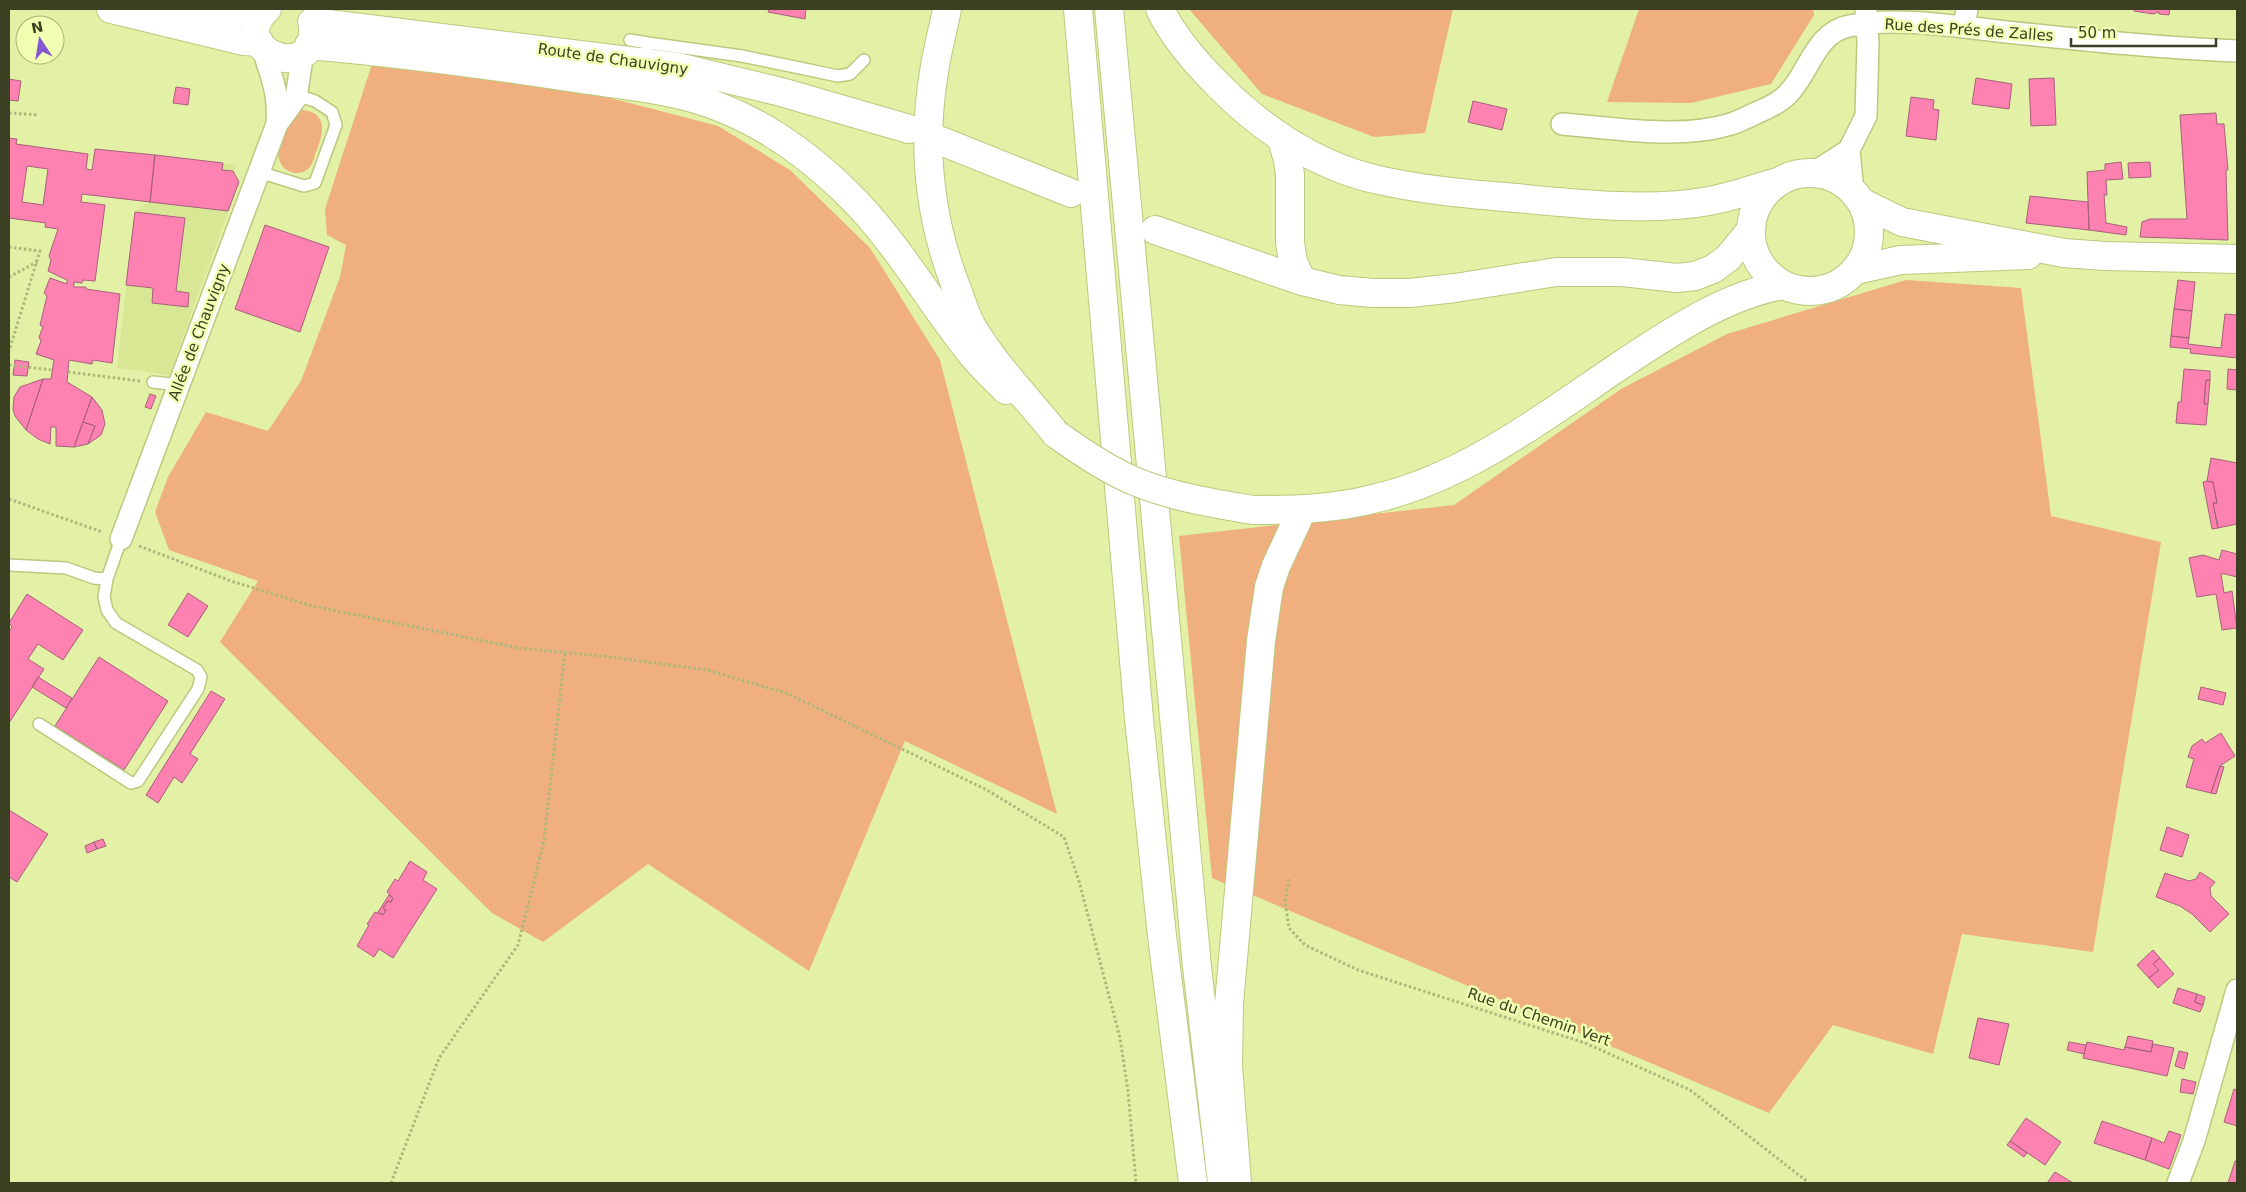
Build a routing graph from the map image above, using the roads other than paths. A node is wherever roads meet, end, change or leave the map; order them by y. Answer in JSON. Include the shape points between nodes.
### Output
{"nodes":[{"id":1,"x":111,"y":9,"type":"edge"},
{"id":2,"x":168,"y":9,"type":"edge"},
{"id":3,"x":947,"y":9,"type":"edge"},
{"id":4,"x":1078,"y":9,"type":"edge"},
{"id":5,"x":1109,"y":9,"type":"edge"},
{"id":6,"x":1160,"y":9,"type":"edge"},
{"id":7,"x":266,"y":10,"type":"edge"},
{"id":8,"x":1866,"y":16,"type":"edge"},
{"id":9,"x":1966,"y":18,"type":"edge"},
{"id":10,"x":307,"y":32,"type":"edge"},
{"id":11,"x":261,"y":46,"type":"junction"},
{"id":12,"x":2237,"y":51,"type":"edge"},
{"id":13,"x":864,"y":60,"type":"dead end"},
{"id":14,"x":641,"y":64,"type":"junction"},
{"id":15,"x":297,"y":95,"type":"junction"},
{"id":16,"x":276,"y":124,"type":"junction"},
{"id":17,"x":1562,"y":124,"type":"dead end"},
{"id":18,"x":909,"y":129,"type":"dead end"},
{"id":19,"x":941,"y":140,"type":"dead end"},
{"id":20,"x":1282,"y":140,"type":"junction"},
{"id":21,"x":1849,"y":150,"type":"junction"},
{"id":22,"x":259,"y":172,"type":"junction"},
{"id":23,"x":1813,"y":173,"type":"junction"},
{"id":24,"x":1778,"y":182,"type":"junction"},
{"id":25,"x":1071,"y":193,"type":"dead end"},
{"id":26,"x":1857,"y":197,"type":"junction"},
{"id":27,"x":1155,"y":230,"type":"dead end"},
{"id":28,"x":1750,"y":231,"type":"junction"},
{"id":29,"x":2064,"y":253,"type":"junction"},
{"id":30,"x":2237,"y":259,"type":"edge"},
{"id":31,"x":1856,"y":270,"type":"junction"},
{"id":32,"x":1302,"y":281,"type":"junction"},
{"id":33,"x":1783,"y":285,"type":"junction"},
{"id":34,"x":154,"y":382,"type":"road end"},
{"id":35,"x":179,"y":385,"type":"junction"},
{"id":36,"x":1056,"y":434,"type":"junction"},
{"id":37,"x":1302,"y":510,"type":"junction"},
{"id":38,"x":121,"y":539,"type":"joint"},
{"id":39,"x":9,"y":565,"type":"edge"},
{"id":40,"x":107,"y":580,"type":"junction"},
{"id":41,"x":39,"y":724,"type":"dead end"},
{"id":42,"x":2237,"y":990,"type":"edge"},
{"id":43,"x":1193,"y":1183,"type":"edge"},
{"id":44,"x":1222,"y":1183,"type":"edge"},
{"id":45,"x":1237,"y":1183,"type":"edge"},
{"id":46,"x":2178,"y":1183,"type":"edge"}],
"edges":[{"from":1,"to":11,"type":"main road"},
{"from":2,"to":7,"type":"main road"},
{"from":3,"to":36,"type":"main road","via":[[934,72],[929,122],[930,185],[937,229],[972,328],[996,364]]},
{"from":4,"to":43,"type":"main road","via":[[1139,719]]},
{"from":5,"to":44,"type":"main road","via":[[1196,967]]},
{"from":6,"to":20,"type":"main road","via":[[1199,67],[1242,109]]},
{"from":7,"to":11,"type":"main road","via":[[257,26]]},
{"from":8,"to":9,"type":"street","name":"Rue des Prés de Zalles","via":[[1894,22]]},
{"from":8,"to":17,"type":"street","name":"Rue des Prés de Zalles","via":[[1828,34],[1800,80],[1786,96],[1731,124],[1693,131],[1653,131]]},
{"from":8,"to":21,"type":"street","via":[[1866,116]]},
{"from":9,"to":12,"type":"street","name":"Rue des Prés de Zalles","via":[[2191,50]]},
{"from":10,"to":11,"type":"main road","via":[[294,58],[272,56]]},
{"from":10,"to":14,"type":"main road","name":"Route de Chauvigny"},
{"from":10,"to":15,"type":"street","name":"Allée de Chauvigny"},
{"from":11,"to":16,"type":"street","name":"Allée de Chauvigny","via":[[276,88]]},
{"from":13,"to":14,"type":"lane","via":[[850,74],[838,76],[742,56]]},
{"from":14,"to":18,"type":"main road","name":"Route de Chauvigny","via":[[725,78]]},
{"from":14,"to":36,"type":"main road","name":"Route de Chauvigny","via":[[684,96],[753,122],[790,146],[844,190],[871,218],[975,358],[1034,419]]},
{"from":15,"to":16,"type":"street","name":"Allée de Chauvigny"},
{"from":15,"to":22,"type":"lane","via":[[332,112],[336,125],[315,183],[304,186]]},
{"from":16,"to":22,"type":"street","name":"Allée de Chauvigny"},
{"from":19,"to":25,"type":"main road"},
{"from":20,"to":24,"type":"main road","via":[[1338,167],[1372,179],[1418,188],[1562,203],[1679,205],[1710,201]]},
{"from":20,"to":32,"type":"main road","via":[[1290,175],[1290,242],[1293,262]]},
{"from":21,"to":23,"type":"street"},
{"from":21,"to":26,"type":"street"},
{"from":22,"to":35,"type":"street","name":"Allée de Chauvigny"},
{"from":23,"to":24,"type":"main road","via":[[1795,174]]},
{"from":23,"to":26,"type":"main road","via":[[1842,182]]},
{"from":24,"to":28,"type":"main road","via":[[1758,203]]},
{"from":26,"to":29,"type":"main road","via":[[1902,222]]},
{"from":26,"to":31,"type":"main road","via":[[1868,219],[1869,237],[1865,254]]},
{"from":27,"to":32,"type":"main road"},
{"from":28,"to":32,"type":"main road","via":[[1728,258],[1695,276],[1677,278],[1622,272],[1556,272],[1455,288],[1373,293],[1339,290]]},
{"from":28,"to":33,"type":"main road","via":[[1758,262]]},
{"from":29,"to":30,"type":"main road"},
{"from":29,"to":31,"type":"main road","via":[[1901,260]]},
{"from":31,"to":33,"type":"main road","via":[[1840,283],[1822,290],[1802,291]]},
{"from":33,"to":37,"type":"main road","via":[[1742,298],[1677,330],[1520,432],[1449,472],[1378,498]]},
{"from":34,"to":35,"type":"lane"},
{"from":35,"to":38,"type":"street","name":"Allée de Chauvigny"},
{"from":36,"to":37,"type":"main road","bridge":true,"via":[[1091,459],[1135,481],[1194,500],[1254,510]]},
{"from":37,"to":45,"type":"main road","via":[[1269,587],[1260,641],[1229,1004],[1228,1066]]},
{"from":38,"to":40,"type":"lane"},
{"from":39,"to":40,"type":"lane","via":[[66,568]]},
{"from":40,"to":41,"type":"lane","via":[[105,603],[116,623],[197,670],[201,677],[198,689],[138,782],[131,783]]},
{"from":42,"to":46,"type":"street","via":[[2194,1141]]}]}
